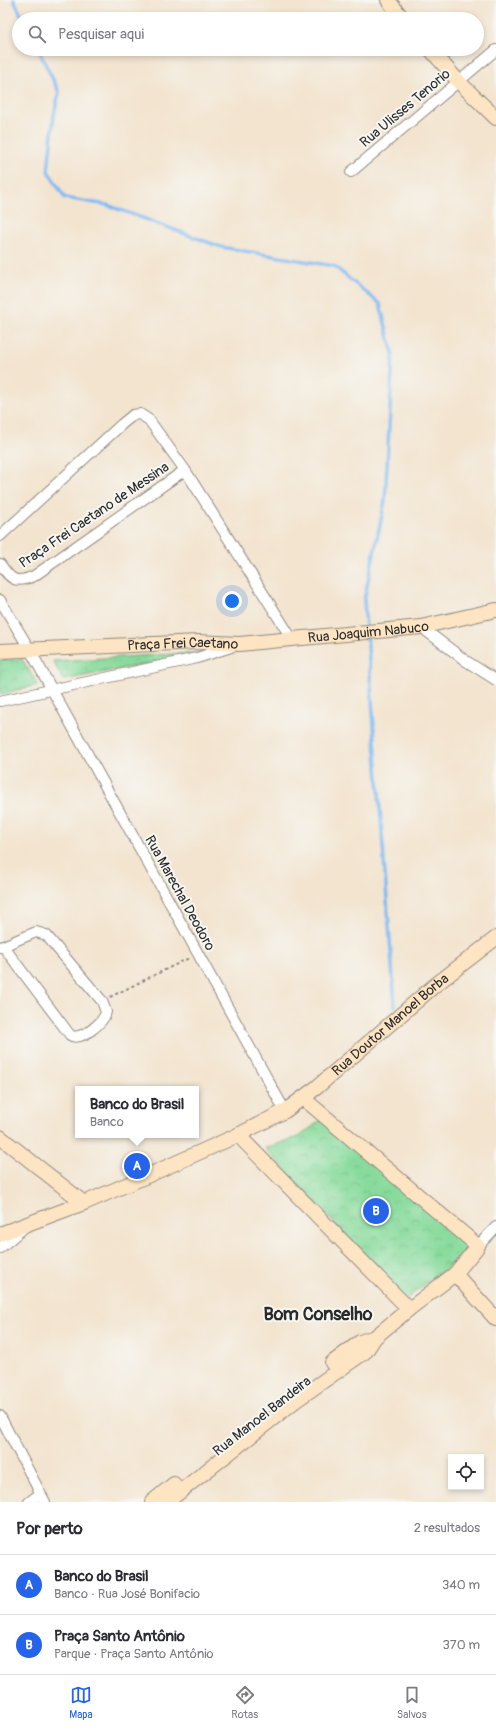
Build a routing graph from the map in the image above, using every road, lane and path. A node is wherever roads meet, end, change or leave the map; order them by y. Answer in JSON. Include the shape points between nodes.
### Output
{"nodes":[{"id":1,"x":388,"y":0,"type":"edge"},
{"id":2,"x":397,"y":12,"type":"edge"},
{"id":3,"x":496,"y":50,"type":"edge"},
{"id":4,"x":436,"y":56,"type":"edge"},
{"id":5,"x":458,"y":81,"type":"junction"},
{"id":6,"x":496,"y":118,"type":"edge"},
{"id":7,"x":351,"y":172,"type":"dead end"},
{"id":8,"x":185,"y":470,"type":"junction"},
{"id":9,"x":0,"y":536,"type":"edge"},
{"id":10,"x":0,"y":564,"type":"edge"},
{"id":11,"x":0,"y":600,"type":"edge"},
{"id":12,"x":496,"y":610,"type":"edge"},
{"id":13,"x":414,"y":627,"type":"junction"},
{"id":14,"x":292,"y":639,"type":"junction"},
{"id":15,"x":240,"y":644,"type":"junction"},
{"id":16,"x":30,"y":650,"type":"junction"},
{"id":17,"x":0,"y":651,"type":"edge"},
{"id":18,"x":496,"y":680,"type":"edge"},
{"id":19,"x":51,"y":689,"type":"junction"},
{"id":20,"x":0,"y":701,"type":"edge"},
{"id":21,"x":496,"y":938,"type":"edge"},
{"id":22,"x":1,"y":946,"type":"edge"},
{"id":23,"x":198,"y":954,"type":"junction"},
{"id":24,"x":102,"y":1000,"type":"junction"},
{"id":25,"x":303,"y":1098,"type":"junction"},
{"id":26,"x":285,"y":1111,"type":"junction"},
{"id":27,"x":238,"y":1135,"type":"junction"},
{"id":28,"x":0,"y":1137,"type":"edge"},
{"id":29,"x":84,"y":1202,"type":"junction"},
{"id":30,"x":28,"y":1224,"type":"junction"},
{"id":31,"x":496,"y":1227,"type":"edge"},
{"id":32,"x":0,"y":1234,"type":"edge"},
{"id":33,"x":478,"y":1246,"type":"junction"},
{"id":34,"x":0,"y":1248,"type":"edge"},
{"id":35,"x":455,"y":1274,"type":"junction"},
{"id":36,"x":409,"y":1309,"type":"junction"},
{"id":37,"x":496,"y":1319,"type":"edge"},
{"id":38,"x":375,"y":1337,"type":"junction"},
{"id":39,"x":0,"y":1416,"type":"edge"},
{"id":40,"x":42,"y":1498,"type":"edge"},
{"id":41,"x":29,"y":1502,"type":"edge"},
{"id":42,"x":152,"y":1502,"type":"edge"},
{"id":43,"x":168,"y":1502,"type":"edge"}],
"edges":[{"from":1,"to":2,"type":"street"},
{"from":3,"to":5,"type":"street","name":"Rua Ulisses Tenorio"},
{"from":4,"to":5,"type":"street"},
{"from":5,"to":6,"type":"street"},
{"from":5,"to":7,"type":"street","name":"Rua Ulisses Tenorio"},
{"from":8,"to":9,"type":"street","name":"Praça Frei Caetano de Messina","via":[[149,420],[136,414]]},
{"from":8,"to":10,"type":"street","name":"Praça Frei Caetano de Messina","via":[[34,576],[14,580]]},
{"from":8,"to":14,"type":"street","name":"Praça Frei Caetano de Messina"},
{"from":11,"to":16,"type":"street"},
{"from":12,"to":13,"type":"street","name":"Rua Joaquim Nabuco"},
{"from":13,"to":14,"type":"street","name":"Rua Joaquim Nabuco"},
{"from":13,"to":18,"type":"street"},
{"from":14,"to":15,"type":"street","name":"Rua Joaquim Nabuco"},
{"from":15,"to":16,"type":"street","name":"Praça Frei Caetano","via":[[198,642]]},
{"from":15,"to":19,"type":"street","name":"Praça Frei Caetano","via":[[197,658]]},
{"from":16,"to":17,"type":"street","name":"Praça Frei Caetano"},
{"from":16,"to":19,"type":"street"},
{"from":19,"to":20,"type":"street","name":"Praça Frei Caetano"},
{"from":19,"to":23,"type":"street","name":"Rua Marechal Deodoro"},
{"from":21,"to":25,"type":"street","name":"Rua Doutor Manoel Borba","via":[[434,986]]},
{"from":22,"to":24,"type":"street","via":[[36,932],[46,935]]},
{"from":22,"to":24,"type":"street","via":[[73,1037],[80,1036],[104,1019],[106,1012]]},
{"from":23,"to":24,"type":"path"},
{"from":23,"to":26,"type":"street","name":"Rua Marechal Deodoro"},
{"from":25,"to":26,"type":"street","name":"Rua Doutor Manoel Borba"},
{"from":25,"to":33,"type":"street"},
{"from":26,"to":27,"type":"street","name":"Rua Doutor Manoel Borba"},
{"from":27,"to":29,"type":"street","name":"Rua Doutor Manoel Borba"},
{"from":27,"to":36,"type":"street"},
{"from":28,"to":29,"type":"street"},
{"from":29,"to":30,"type":"street","name":"Rua Doutor Manoel Borba"},
{"from":30,"to":32,"type":"street","name":"Rua Doutor Manoel Borba"},
{"from":30,"to":34,"type":"street"},
{"from":31,"to":33,"type":"street"},
{"from":33,"to":35,"type":"street","name":"Rua Manoel Bandeira"},
{"from":35,"to":36,"type":"street","name":"Rua Manoel Bandeira"},
{"from":35,"to":37,"type":"street"},
{"from":36,"to":38,"type":"street","name":"Rua Manoel Bandeira"},
{"from":38,"to":42,"type":"street","name":"Rua Manoel Bandeira","via":[[360,1342]]},
{"from":38,"to":43,"type":"street","name":"Rua Manoel Bandeira","via":[[366,1350],[295,1401]]},
{"from":39,"to":40,"type":"street"},
{"from":40,"to":41,"type":"street"}]}
